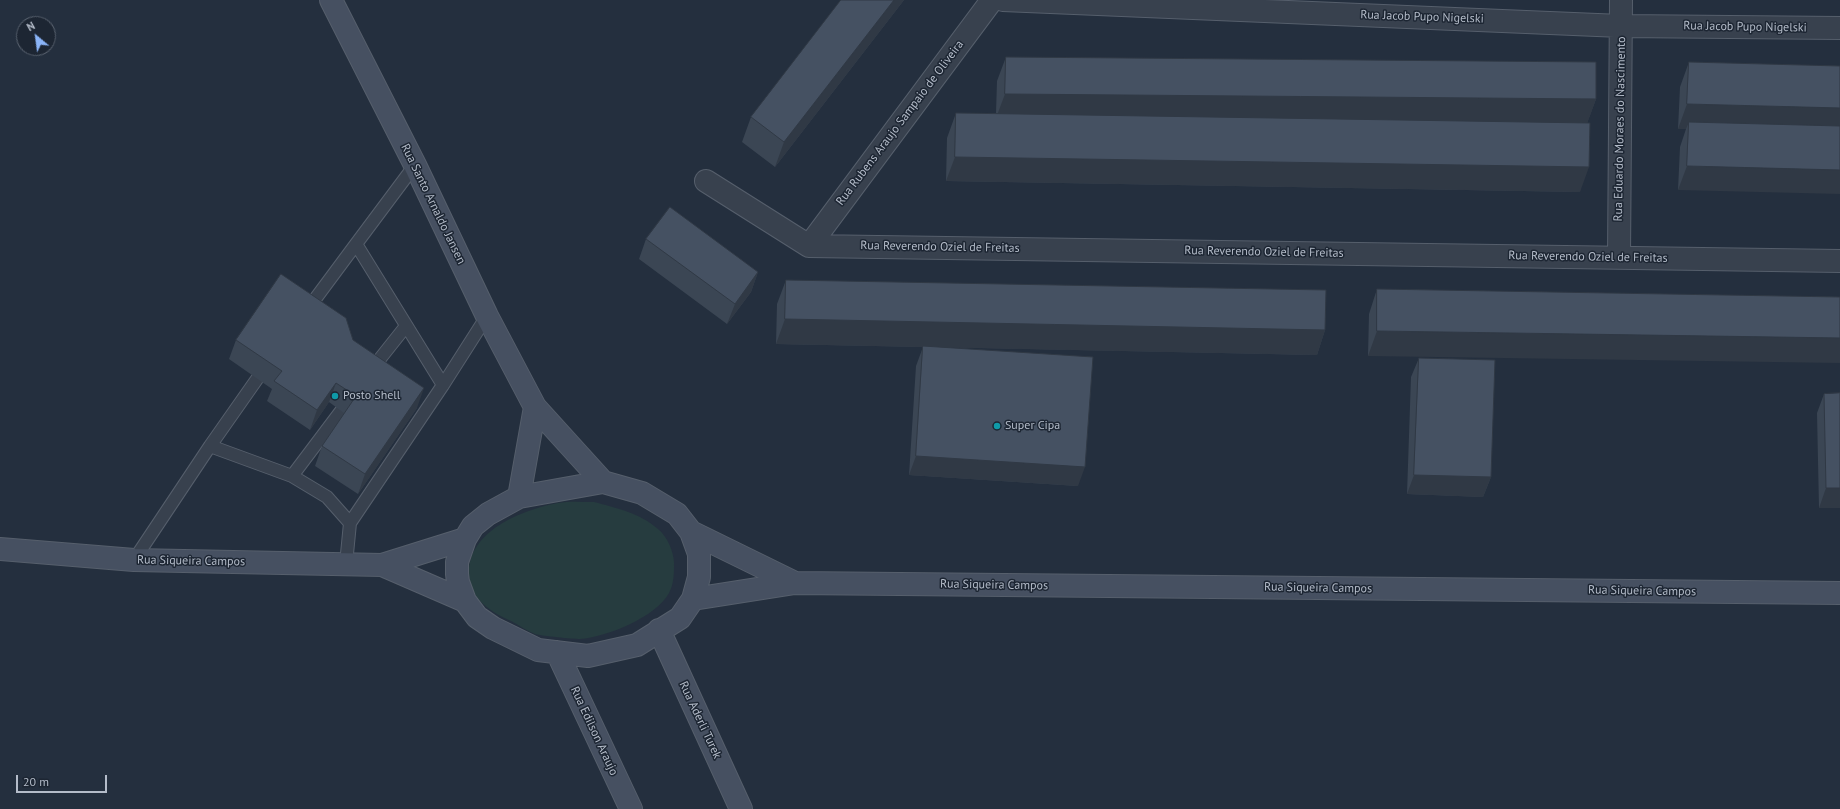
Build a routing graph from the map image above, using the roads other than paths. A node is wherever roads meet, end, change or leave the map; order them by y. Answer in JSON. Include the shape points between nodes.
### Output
{"nodes":[{"id":1,"x":331,"y":0,"type":"edge"},
{"id":2,"x":992,"y":0,"type":"edge"},
{"id":3,"x":1003,"y":0,"type":"edge"},
{"id":4,"x":1621,"y":0,"type":"edge"},
{"id":5,"x":1621,"y":26,"type":"junction"},
{"id":6,"x":1840,"y":28,"type":"edge"},
{"id":7,"x":415,"y":165,"type":"junction"},
{"id":8,"x":706,"y":181,"type":"dead end"},
{"id":9,"x":356,"y":244,"type":"junction"},
{"id":10,"x":809,"y":246,"type":"junction"},
{"id":11,"x":1618,"y":257,"type":"junction"},
{"id":12,"x":1840,"y":261,"type":"edge"},
{"id":13,"x":304,"y":315,"type":"edge"},
{"id":14,"x":487,"y":316,"type":"junction"},
{"id":15,"x":406,"y":326,"type":"junction"},
{"id":16,"x":367,"y":374,"type":"edge"},
{"id":17,"x":258,"y":379,"type":"dead end"},
{"id":18,"x":443,"y":385,"type":"junction"},
{"id":19,"x":535,"y":407,"type":"junction"},
{"id":20,"x":341,"y":411,"type":"dead end"},
{"id":21,"x":210,"y":446,"type":"junction"},
{"id":22,"x":292,"y":476,"type":"junction"},
{"id":23,"x":603,"y":482,"type":"junction"},
{"id":24,"x":519,"y":498,"type":"junction"},
{"id":25,"x":350,"y":523,"type":"junction"},
{"id":26,"x":691,"y":532,"type":"junction"},
{"id":27,"x":465,"y":539,"type":"junction"},
{"id":28,"x":0,"y":549,"type":"edge"},
{"id":29,"x":134,"y":560,"type":"junction"},
{"id":30,"x":346,"y":564,"type":"junction"},
{"id":31,"x":382,"y":565,"type":"junction"},
{"id":32,"x":795,"y":583,"type":"junction"},
{"id":33,"x":1840,"y":593,"type":"edge"},
{"id":34,"x":693,"y":598,"type":"junction"},
{"id":35,"x":465,"y":601,"type":"junction"},
{"id":36,"x":659,"y":630,"type":"junction"},
{"id":37,"x":557,"y":652,"type":"junction"},
{"id":38,"x":631,"y":809,"type":"edge"},
{"id":39,"x":741,"y":809,"type":"edge"}],
"edges":[{"from":1,"to":7,"type":"main road","name":"Rua Santo Arnaldo Jansen"},
{"from":2,"to":10,"type":"street","name":"Rua Rubens Araujo Sampaio de Oliveira"},
{"from":3,"to":5,"type":"street","name":"Rua Jacob Pupo Nigelski"},
{"from":4,"to":5,"type":"street","name":"Rua Eduardo Moraes do Nascimento"},
{"from":5,"to":6,"type":"street","name":"Rua Jacob Pupo Nigelski"},
{"from":5,"to":11,"type":"street","name":"Rua Eduardo Moraes do Nascimento"},
{"from":7,"to":9,"type":"lane"},
{"from":7,"to":14,"type":"main road","name":"Rua Santo Arnaldo Jansen"},
{"from":8,"to":10,"type":"street"},
{"from":9,"to":13,"type":"lane"},
{"from":9,"to":15,"type":"lane"},
{"from":10,"to":11,"type":"street","name":"Rua Reverendo Oziel de Freitas"},
{"from":11,"to":12,"type":"street","name":"Rua Reverendo Oziel de Freitas"},
{"from":14,"to":18,"type":"lane"},
{"from":14,"to":19,"type":"main road","name":"Rua Santo Arnaldo Jansen"},
{"from":15,"to":16,"type":"lane"},
{"from":15,"to":18,"type":"lane"},
{"from":17,"to":21,"type":"lane"},
{"from":18,"to":25,"type":"lane"},
{"from":19,"to":23,"type":"main road","name":"Rua Santo Arnaldo Jansen"},
{"from":19,"to":24,"type":"main road"},
{"from":20,"to":22,"type":"lane"},
{"from":21,"to":22,"type":"lane"},
{"from":21,"to":29,"type":"lane"},
{"from":22,"to":25,"type":"lane","via":[[327,497]]},
{"from":23,"to":24,"type":"main road"},
{"from":23,"to":26,"type":"main road","via":[[642,493],[677,514]]},
{"from":24,"to":27,"type":"main road","via":[[488,514],[473,526]]},
{"from":25,"to":30,"type":"lane"},
{"from":26,"to":32,"type":"main road","name":"Rua Siqueira Campos"},
{"from":26,"to":34,"type":"main road","via":[[699,554],[699,576]]},
{"from":27,"to":31,"type":"main road","name":"Rua Siqueira Campos"},
{"from":27,"to":35,"type":"main road","via":[[457,562],[457,574]]},
{"from":28,"to":29,"type":"main road","name":"Rua Siqueira Campos"},
{"from":29,"to":30,"type":"main road","name":"Rua Siqueira Campos"},
{"from":30,"to":31,"type":"main road","name":"Rua Siqueira Campos"},
{"from":31,"to":35,"type":"main road","name":"Rua Siqueira Campos"},
{"from":32,"to":33,"type":"main road","name":"Rua Siqueira Campos"},
{"from":32,"to":34,"type":"main road","name":"Rua Siqueira Campos"},
{"from":34,"to":36,"type":"main road","via":[[680,618]]},
{"from":35,"to":37,"type":"main road","via":[[477,617],[493,628],[538,650]]},
{"from":36,"to":37,"type":"main road","via":[[637,645],[588,656]]},
{"from":36,"to":39,"type":"main road","name":"Rua Aderli Turek"},
{"from":37,"to":38,"type":"main road","name":"Rua Edilson Araujo"}]}
